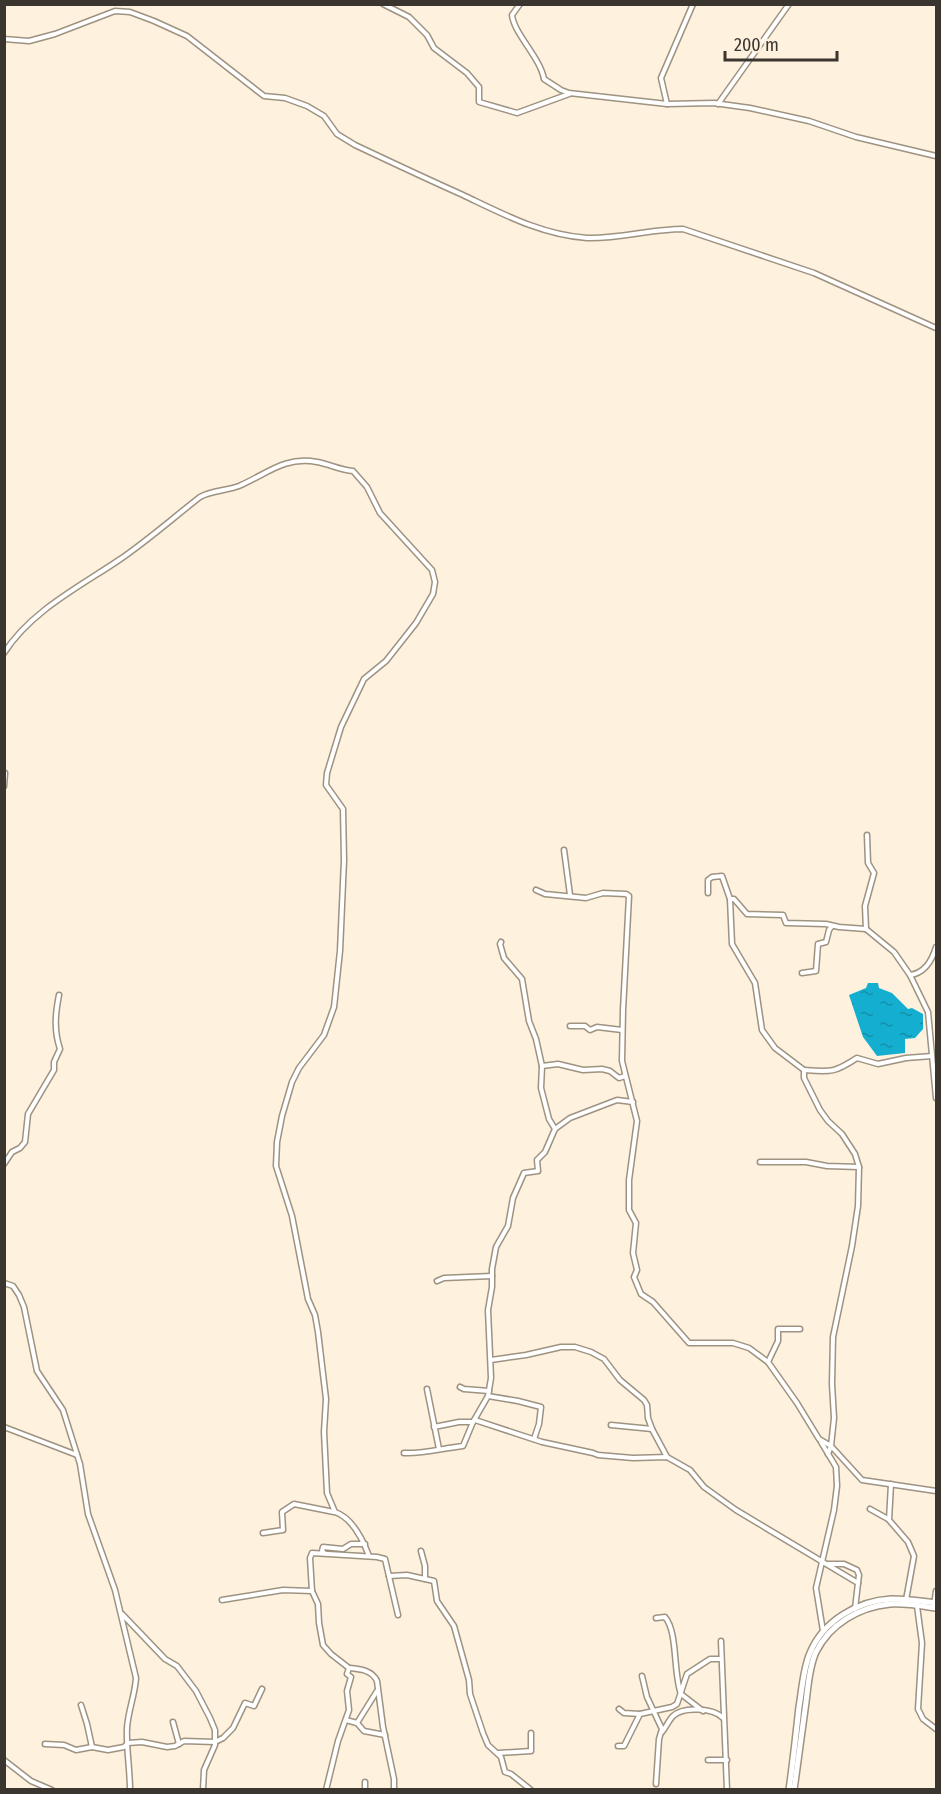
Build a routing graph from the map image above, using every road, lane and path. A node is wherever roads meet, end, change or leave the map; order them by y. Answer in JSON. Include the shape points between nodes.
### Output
{"nodes":[{"id":1,"x":383,"y":4,"type":"edge"},
{"id":2,"x":519,"y":4,"type":"edge"},
{"id":3,"x":693,"y":4,"type":"edge"},
{"id":4,"x":789,"y":4,"type":"edge"},
{"id":5,"x":4,"y":39,"type":"edge"},
{"id":6,"x":569,"y":93,"type":"junction"},
{"id":7,"x":667,"y":104,"type":"junction"},
{"id":8,"x":718,"y":104,"type":"junction"},
{"id":9,"x":936,"y":156,"type":"edge"},
{"id":10,"x":936,"y":328,"type":"edge"},
{"id":11,"x":4,"y":653,"type":"edge"},
{"id":12,"x":5,"y":773,"type":"edge"},
{"id":13,"x":4,"y":786,"type":"edge"},
{"id":14,"x":867,"y":835,"type":"dead end"},
{"id":15,"x":564,"y":850,"type":"dead end"},
{"id":16,"x":536,"y":890,"type":"dead end"},
{"id":17,"x":708,"y":893,"type":"dead end"},
{"id":18,"x":570,"y":895,"type":"junction"},
{"id":19,"x":730,"y":899,"type":"junction"},
{"id":20,"x":832,"y":926,"type":"junction"},
{"id":21,"x":866,"y":929,"type":"junction"},
{"id":22,"x":501,"y":942,"type":"dead end"},
{"id":23,"x":936,"y":947,"type":"edge"},
{"id":24,"x":802,"y":974,"type":"dead end"},
{"id":25,"x":910,"y":975,"type":"junction"},
{"id":26,"x":59,"y":995,"type":"dead end"},
{"id":27,"x":570,"y":1026,"type":"dead end"},
{"id":28,"x":622,"y":1030,"type":"junction"},
{"id":29,"x":932,"y":1056,"type":"junction"},
{"id":30,"x":542,"y":1066,"type":"junction"},
{"id":31,"x":804,"y":1070,"type":"junction"},
{"id":32,"x":625,"y":1076,"type":"junction"},
{"id":33,"x":936,"y":1098,"type":"edge"},
{"id":34,"x":633,"y":1102,"type":"junction"},
{"id":35,"x":555,"y":1129,"type":"junction"},
{"id":36,"x":760,"y":1162,"type":"dead end"},
{"id":37,"x":4,"y":1164,"type":"edge"},
{"id":38,"x":859,"y":1167,"type":"junction"},
{"id":39,"x":492,"y":1276,"type":"junction"},
{"id":40,"x":437,"y":1281,"type":"dead end"},
{"id":41,"x":4,"y":1283,"type":"edge"},
{"id":42,"x":800,"y":1329,"type":"dead end"},
{"id":43,"x":491,"y":1360,"type":"junction"},
{"id":44,"x":768,"y":1362,"type":"junction"},
{"id":45,"x":460,"y":1387,"type":"dead end"},
{"id":46,"x":428,"y":1389,"type":"dead end"},
{"id":47,"x":489,"y":1394,"type":"junction"},
{"id":48,"x":474,"y":1421,"type":"junction"},
{"id":49,"x":611,"y":1425,"type":"dead end"},
{"id":50,"x":434,"y":1427,"type":"junction"},
{"id":51,"x":4,"y":1428,"type":"edge"},
{"id":52,"x":652,"y":1429,"type":"junction"},
{"id":53,"x":534,"y":1439,"type":"junction"},
{"id":54,"x":820,"y":1441,"type":"junction"},
{"id":55,"x":829,"y":1445,"type":"junction"},
{"id":56,"x":439,"y":1449,"type":"junction"},
{"id":57,"x":824,"y":1449,"type":"junction"},
{"id":58,"x":404,"y":1453,"type":"dead end"},
{"id":59,"x":828,"y":1454,"type":"junction"},
{"id":60,"x":77,"y":1455,"type":"junction"},
{"id":61,"x":667,"y":1457,"type":"junction"},
{"id":62,"x":891,"y":1484,"type":"junction"},
{"id":63,"x":936,"y":1491,"type":"edge"},
{"id":64,"x":870,"y":1509,"type":"dead end"},
{"id":65,"x":335,"y":1512,"type":"junction"},
{"id":66,"x":889,"y":1520,"type":"junction"},
{"id":67,"x":262,"y":1533,"type":"dead end"},
{"id":68,"x":365,"y":1544,"type":"junction"},
{"id":69,"x":420,"y":1551,"type":"dead end"},
{"id":70,"x":325,"y":1554,"type":"junction"},
{"id":71,"x":369,"y":1556,"type":"junction"},
{"id":72,"x":825,"y":1563,"type":"junction"},
{"id":73,"x":389,"y":1576,"type":"junction"},
{"id":74,"x":425,"y":1579,"type":"junction"},
{"id":75,"x":858,"y":1583,"type":"junction"},
{"id":76,"x":312,"y":1591,"type":"junction"},
{"id":77,"x":936,"y":1591,"type":"edge"},
{"id":78,"x":222,"y":1600,"type":"dead end"},
{"id":79,"x":906,"y":1600,"type":"junction"},
{"id":80,"x":917,"y":1606,"type":"junction"},
{"id":81,"x":935,"y":1606,"type":"edge"},
{"id":82,"x":855,"y":1611,"type":"junction"},
{"id":83,"x":120,"y":1613,"type":"junction"},
{"id":84,"x":398,"y":1615,"type":"dead end"},
{"id":85,"x":656,"y":1618,"type":"dead end"},
{"id":86,"x":823,"y":1632,"type":"junction"},
{"id":87,"x":721,"y":1641,"type":"dead end"},
{"id":88,"x":721,"y":1659,"type":"junction"},
{"id":89,"x":349,"y":1668,"type":"junction"},
{"id":90,"x":642,"y":1676,"type":"dead end"},
{"id":91,"x":262,"y":1689,"type":"dead end"},
{"id":92,"x":377,"y":1691,"type":"junction"},
{"id":93,"x":681,"y":1694,"type":"junction"},
{"id":94,"x":81,"y":1705,"type":"dead end"},
{"id":95,"x":620,"y":1709,"type":"dead end"},
{"id":96,"x":654,"y":1710,"type":"junction"},
{"id":97,"x":703,"y":1711,"type":"junction"},
{"id":98,"x":640,"y":1714,"type":"junction"},
{"id":99,"x":723,"y":1719,"type":"junction"},
{"id":100,"x":346,"y":1720,"type":"junction"},
{"id":101,"x":173,"y":1722,"type":"dead end"},
{"id":102,"x":357,"y":1723,"type":"junction"},
{"id":103,"x":936,"y":1729,"type":"edge"},
{"id":104,"x":662,"y":1732,"type":"junction"},
{"id":105,"x":531,"y":1733,"type":"dead end"},
{"id":106,"x":385,"y":1735,"type":"junction"},
{"id":107,"x":215,"y":1742,"type":"junction"},
{"id":108,"x":128,"y":1743,"type":"junction"},
{"id":109,"x":45,"y":1744,"type":"dead end"},
{"id":110,"x":179,"y":1744,"type":"junction"},
{"id":111,"x":618,"y":1746,"type":"dead end"},
{"id":112,"x":92,"y":1747,"type":"junction"},
{"id":113,"x":499,"y":1753,"type":"junction"},
{"id":114,"x":708,"y":1760,"type":"dead end"},
{"id":115,"x":727,"y":1760,"type":"junction"},
{"id":116,"x":5,"y":1762,"type":"edge"},
{"id":117,"x":365,"y":1782,"type":"dead end"},
{"id":118,"x":656,"y":1784,"type":"dead end"},
{"id":119,"x":52,"y":1790,"type":"edge"},
{"id":120,"x":130,"y":1790,"type":"edge"},
{"id":121,"x":203,"y":1790,"type":"edge"},
{"id":122,"x":326,"y":1790,"type":"edge"},
{"id":123,"x":365,"y":1790,"type":"edge"},
{"id":124,"x":394,"y":1790,"type":"edge"},
{"id":125,"x":531,"y":1790,"type":"edge"},
{"id":126,"x":727,"y":1790,"type":"edge"},
{"id":127,"x":789,"y":1790,"type":"edge"},
{"id":128,"x":794,"y":1790,"type":"edge"}],
"edges":[{"from":1,"to":6,"type":"street","via":[[409,17],[435,48],[467,73],[479,87],[479,102],[517,113]]},
{"from":2,"to":6,"type":"street","via":[[511,18],[544,79]]},
{"from":3,"to":7,"type":"street","via":[[661,78]]},
{"from":4,"to":8,"type":"street"},
{"from":5,"to":10,"type":"street","via":[[29,41],[115,11],[130,12],[187,36],[264,96],[307,106],[355,145],[514,219],[552,233],[587,238],[683,230],[814,273]]},
{"from":6,"to":7,"type":"street"},
{"from":7,"to":8,"type":"street"},
{"from":8,"to":9,"type":"street","via":[[809,121]]},
{"from":11,"to":65,"type":"street","via":[[26,626],[200,497],[238,486],[289,461],[317,462],[353,471],[367,487],[380,513],[432,570],[433,594],[386,661],[364,679],[341,727],[327,773],[326,785],[343,809],[340,951],[334,1007],[324,1035],[292,1082],[277,1142],[276,1166],[292,1216],[318,1332],[326,1399],[327,1493]]},
{"from":12,"to":13,"type":"street"},
{"from":14,"to":21,"type":"street","via":[[868,863],[874,873],[865,906]]},
{"from":15,"to":18,"type":"street"},
{"from":16,"to":18,"type":"street"},
{"from":17,"to":19,"type":"street","via":[[708,880],[718,875]]},
{"from":18,"to":28,"type":"street","via":[[630,896]]},
{"from":19,"to":20,"type":"street","via":[[747,914],[783,915],[786,923]]},
{"from":19,"to":31,"type":"street","via":[[732,944],[755,983],[762,1030],[775,1048]]},
{"from":20,"to":21,"type":"street"},
{"from":20,"to":24,"type":"street","via":[[825,942],[818,944],[816,971]]},
{"from":21,"to":25,"type":"street","via":[[894,952]]},
{"from":22,"to":30,"type":"street","via":[[504,958],[522,979]]},
{"from":23,"to":25,"type":"street","via":[[926,968]]},
{"from":25,"to":29,"type":"street","via":[[928,1012]]},
{"from":26,"to":37,"type":"street","via":[[55,1038],[60,1049],[54,1070],[28,1114],[25,1142]]},
{"from":27,"to":28,"type":"street"},
{"from":28,"to":32,"type":"street"},
{"from":29,"to":31,"type":"street","via":[[878,1064],[857,1058],[842,1069]]},
{"from":29,"to":33,"type":"street"},
{"from":30,"to":32,"type":"street","via":[[602,1069],[619,1078]]},
{"from":30,"to":35,"type":"street","via":[[541,1088]]},
{"from":31,"to":38,"type":"street","via":[[820,1110],[842,1134]]},
{"from":32,"to":34,"type":"street"},
{"from":34,"to":35,"type":"street","via":[[617,1100],[570,1118]]},
{"from":34,"to":44,"type":"street","via":[[637,1121],[629,1210],[636,1223],[633,1252],[638,1290],[689,1344],[733,1343],[749,1348]]},
{"from":35,"to":39,"type":"street","via":[[537,1160],[538,1171],[524,1173],[520,1180],[508,1226],[496,1247]]},
{"from":36,"to":38,"type":"street"},
{"from":38,"to":55,"type":"street","via":[[857,1216],[833,1337],[834,1418]]},
{"from":39,"to":40,"type":"street"},
{"from":39,"to":43,"type":"street","via":[[488,1310]]},
{"from":41,"to":60,"type":"street","via":[[13,1286],[24,1307],[37,1371],[63,1410]]},
{"from":42,"to":44,"type":"street","via":[[778,1329],[778,1341]]},
{"from":43,"to":47,"type":"street"},
{"from":43,"to":52,"type":"street","via":[[561,1347],[586,1350],[604,1359],[620,1380],[644,1400]]},
{"from":44,"to":54,"type":"street"},
{"from":45,"to":47,"type":"street"},
{"from":46,"to":50,"type":"street"},
{"from":47,"to":48,"type":"street"},
{"from":47,"to":53,"type":"street","via":[[541,1407]]},
{"from":48,"to":50,"type":"street"},
{"from":48,"to":53,"type":"street"},
{"from":48,"to":56,"type":"street","via":[[464,1446]]},
{"from":49,"to":52,"type":"street"},
{"from":50,"to":56,"type":"street"},
{"from":51,"to":60,"type":"street"},
{"from":52,"to":61,"type":"street"},
{"from":53,"to":61,"type":"street","via":[[605,1456]]},
{"from":54,"to":55,"type":"street"},
{"from":54,"to":57,"type":"street"},
{"from":55,"to":57,"type":"street"},
{"from":55,"to":59,"type":"street"},
{"from":55,"to":62,"type":"street","via":[[862,1480]]},
{"from":56,"to":58,"type":"street"},
{"from":57,"to":59,"type":"street"},
{"from":59,"to":72,"type":"street","via":[[836,1467],[837,1486]]},
{"from":60,"to":83,"type":"street","via":[[88,1514],[116,1590]]},
{"from":61,"to":72,"type":"street","via":[[690,1470],[736,1510]]},
{"from":62,"to":63,"type":"street"},
{"from":62,"to":66,"type":"street"},
{"from":64,"to":66,"type":"street"},
{"from":65,"to":67,"type":"street","via":[[294,1504],[282,1512],[283,1530]]},
{"from":65,"to":68,"type":"street","via":[[342,1515]]},
{"from":66,"to":79,"type":"street","via":[[908,1542],[914,1556]]},
{"from":68,"to":70,"type":"street","via":[[342,1549],[323,1547]]},
{"from":68,"to":71,"type":"street"},
{"from":69,"to":74,"type":"street"},
{"from":70,"to":71,"type":"street"},
{"from":70,"to":76,"type":"street","via":[[311,1556]]},
{"from":71,"to":73,"type":"street","via":[[385,1559]]},
{"from":72,"to":75,"type":"street"},
{"from":72,"to":75,"type":"street","via":[[844,1564],[857,1570]]},
{"from":72,"to":86,"type":"street","via":[[816,1591]]},
{"from":73,"to":74,"type":"street"},
{"from":73,"to":84,"type":"street"},
{"from":74,"to":113,"type":"street","via":[[434,1581],[437,1600],[454,1626],[483,1733],[488,1745]]},
{"from":75,"to":82,"type":"street"},
{"from":76,"to":78,"type":"street","via":[[283,1590]]},
{"from":76,"to":89,"type":"street","via":[[318,1604],[323,1645]]},
{"from":77,"to":81,"type":"street"},
{"from":79,"to":81,"type":"main road"},
{"from":79,"to":82,"type":"main road","via":[[877,1601]]},
{"from":80,"to":81,"type":"main road"},
{"from":80,"to":82,"type":"main road","via":[[890,1604]]},
{"from":80,"to":103,"type":"street","via":[[922,1643],[918,1709]]},
{"from":82,"to":86,"type":"main road","via":[[836,1619]]},
{"from":82,"to":128,"type":"main road","via":[[828,1634],[815,1653]]},
{"from":83,"to":107,"type":"street","via":[[190,1682],[215,1730]]},
{"from":83,"to":108,"type":"street","via":[[136,1678],[128,1717]]},
{"from":85,"to":93,"type":"street","via":[[665,1617],[670,1626]]},
{"from":86,"to":127,"type":"main road","via":[[810,1653],[802,1686]]},
{"from":87,"to":88,"type":"street"},
{"from":88,"to":93,"type":"street","via":[[710,1659],[687,1674]]},
{"from":88,"to":99,"type":"street"},
{"from":89,"to":92,"type":"street","via":[[375,1676]]},
{"from":89,"to":100,"type":"street"},
{"from":90,"to":96,"type":"street"},
{"from":91,"to":107,"type":"street","via":[[254,1706],[245,1703],[234,1728]]},
{"from":92,"to":102,"type":"street"},
{"from":92,"to":106,"type":"street"},
{"from":93,"to":96,"type":"street","via":[[675,1706]]},
{"from":93,"to":97,"type":"street"},
{"from":94,"to":112,"type":"street"},
{"from":95,"to":98,"type":"street"},
{"from":96,"to":98,"type":"street"},
{"from":96,"to":104,"type":"street"},
{"from":97,"to":99,"type":"street","via":[[717,1713]]},
{"from":97,"to":104,"type":"street","via":[[675,1714]]},
{"from":98,"to":111,"type":"street","via":[[624,1746]]},
{"from":99,"to":115,"type":"street"},
{"from":100,"to":102,"type":"street"},
{"from":100,"to":122,"type":"street"},
{"from":101,"to":110,"type":"street"},
{"from":102,"to":106,"type":"street","via":[[364,1731]]},
{"from":104,"to":118,"type":"street"},
{"from":105,"to":113,"type":"street","via":[[531,1751]]},
{"from":106,"to":124,"type":"street"},
{"from":107,"to":110,"type":"street"},
{"from":107,"to":121,"type":"street","via":[[204,1770]]},
{"from":108,"to":110,"type":"street","via":[[167,1747]]},
{"from":108,"to":112,"type":"street","via":[[108,1750]]},
{"from":108,"to":120,"type":"street"},
{"from":109,"to":112,"type":"street","via":[[76,1750]]},
{"from":113,"to":125,"type":"street","via":[[505,1772]]},
{"from":114,"to":115,"type":"street"},
{"from":115,"to":126,"type":"street"},
{"from":116,"to":119,"type":"street","via":[[31,1781]]},
{"from":117,"to":123,"type":"street"}]}
